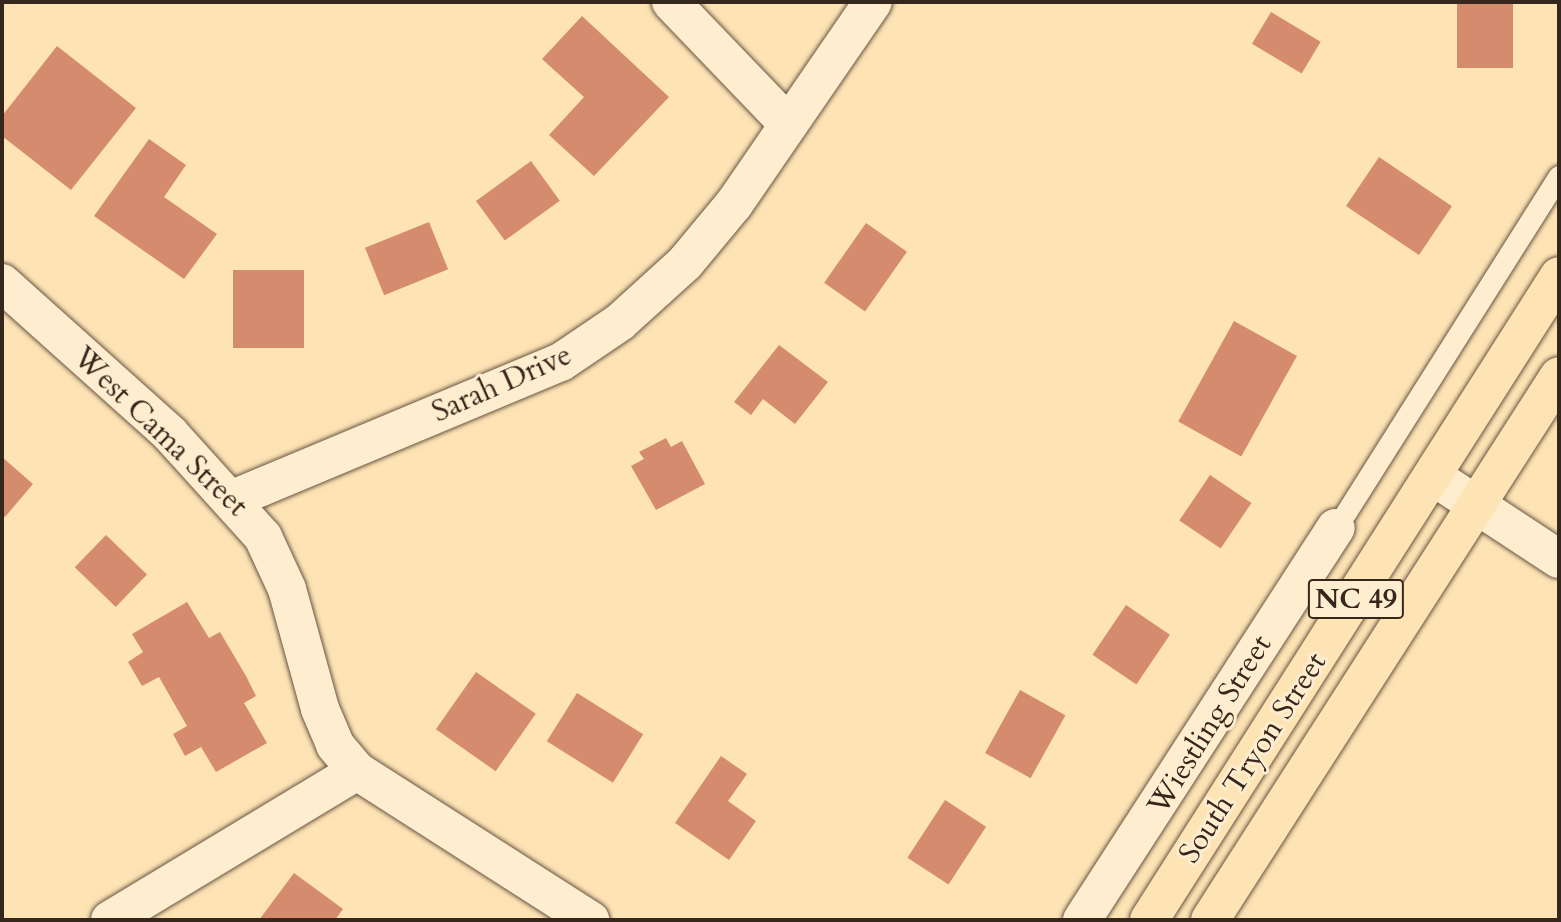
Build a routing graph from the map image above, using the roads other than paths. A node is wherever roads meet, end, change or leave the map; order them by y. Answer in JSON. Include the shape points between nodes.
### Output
{"nodes":[{"id":1,"x":671,"y":2,"type":"edge"},
{"id":2,"x":873,"y":2,"type":"edge"},
{"id":3,"x":788,"y":124,"type":"junction"},
{"id":4,"x":1559,"y":176,"type":"edge"},
{"id":5,"x":1559,"y":276,"type":"edge"},
{"id":6,"x":2,"y":283,"type":"edge"},
{"id":7,"x":1559,"y":376,"type":"edge"},
{"id":8,"x":1434,"y":477,"type":"junction"},
{"id":9,"x":233,"y":499,"type":"junction"},
{"id":10,"x":1477,"y":506,"type":"junction"},
{"id":11,"x":1340,"y":521,"type":"joint"},
{"id":12,"x":1559,"y":559,"type":"edge"},
{"id":13,"x":357,"y":771,"type":"junction"},
{"id":14,"x":110,"y":920,"type":"edge"},
{"id":15,"x":590,"y":920,"type":"edge"},
{"id":16,"x":1082,"y":920,"type":"edge"},
{"id":17,"x":1149,"y":920,"type":"edge"},
{"id":18,"x":1210,"y":920,"type":"edge"}],
"edges":[{"from":1,"to":3,"type":"street"},
{"from":2,"to":3,"type":"street","name":"Sarah Drive"},
{"from":3,"to":9,"type":"street","name":"Sarah Drive","via":[[734,204],[685,263],[620,322],[561,362]]},
{"from":4,"to":11,"type":"lane"},
{"from":5,"to":8,"type":"main road","name":"South Tryon Street","number":"NC 49"},
{"from":6,"to":9,"type":"street","name":"West Cama Street","via":[[170,434]]},
{"from":7,"to":10,"type":"main road","name":"South Tryon Street","number":"NC 49"},
{"from":8,"to":10,"type":"street"},
{"from":8,"to":17,"type":"main road","name":"South Tryon Street","number":"NC 49"},
{"from":9,"to":13,"type":"street","name":"West Cama Street","via":[[274,555],[320,709],[335,745]]},
{"from":10,"to":12,"type":"street"},
{"from":10,"to":18,"type":"main road","name":"South Tryon Street","number":"NC 49"},
{"from":11,"to":16,"type":"street","name":"Wiestling Street"},
{"from":13,"to":14,"type":"street"},
{"from":13,"to":15,"type":"street","name":"West Cama Street"}]}
